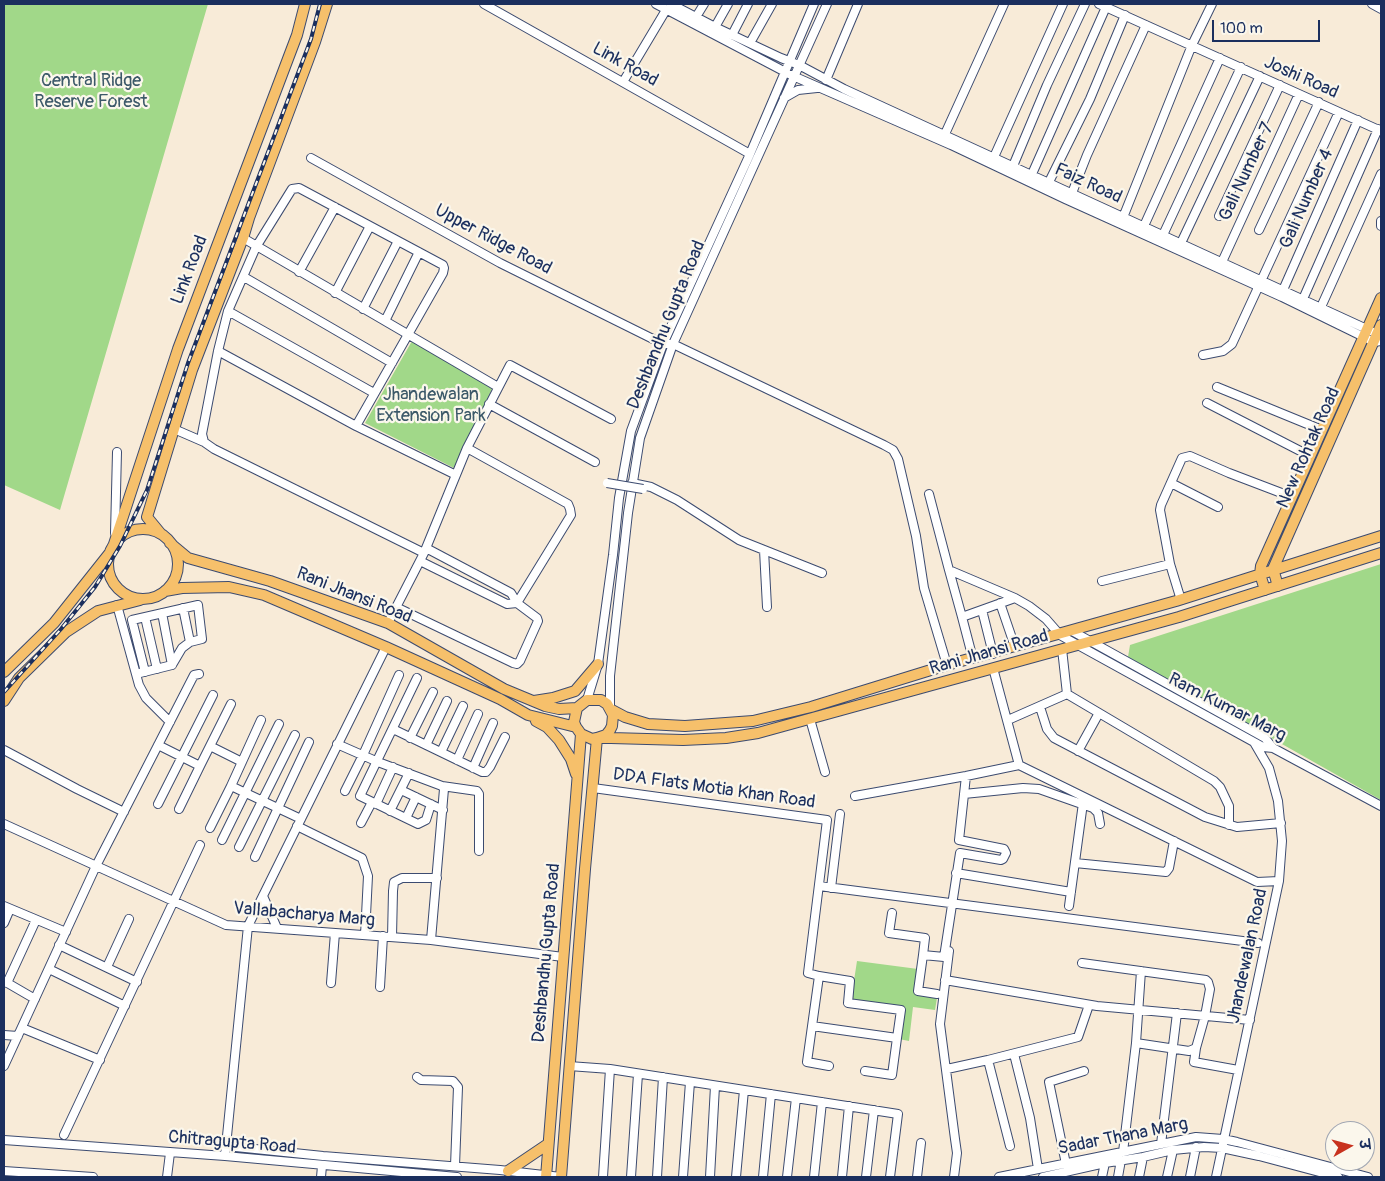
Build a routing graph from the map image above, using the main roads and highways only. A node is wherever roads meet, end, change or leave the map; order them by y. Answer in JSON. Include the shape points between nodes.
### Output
{"nodes":[{"id":1,"x":305,"y":4,"type":"edge"},
{"id":2,"x":327,"y":4,"type":"edge"},
{"id":3,"x":1381,"y":298,"type":"edge"},
{"id":4,"x":1379,"y":336,"type":"edge"},
{"id":5,"x":161,"y":534,"type":"junction"},
{"id":6,"x":1381,"y":536,"type":"edge"},
{"id":7,"x":170,"y":543,"type":"junction"},
{"id":8,"x":112,"y":550,"type":"junction"},
{"id":9,"x":1381,"y":553,"type":"edge"},
{"id":10,"x":1273,"y":569,"type":"junction"},
{"id":11,"x":1260,"y":574,"type":"junction"},
{"id":12,"x":1278,"y":586,"type":"junction"},
{"id":13,"x":1265,"y":590,"type":"junction"},
{"id":14,"x":165,"y":591,"type":"junction"},
{"id":15,"x":143,"y":599,"type":"junction"},
{"id":16,"x":598,"y":664,"type":"road end"},
{"id":17,"x":4,"y":672,"type":"edge"},
{"id":18,"x":4,"y":701,"type":"edge"},
{"id":19,"x":532,"y":701,"type":"junction"},
{"id":20,"x":577,"y":708,"type":"junction"},
{"id":21,"x":610,"y":710,"type":"junction"},
{"id":22,"x":528,"y":716,"type":"junction"},
{"id":23,"x":578,"y":731,"type":"junction"},
{"id":24,"x":597,"y":738,"type":"junction"},
{"id":25,"x":578,"y":779,"type":"junction"},
{"id":26,"x":548,"y":1144,"type":"junction"},
{"id":27,"x":508,"y":1171,"type":"road end"},
{"id":28,"x":546,"y":1176,"type":"edge"},
{"id":29,"x":561,"y":1177,"type":"edge"}],
"edges":[{"from":1,"to":8,"type":"main road","name":"Link Road","via":[[294,44],[178,348]]},
{"from":2,"to":5,"type":"main road","via":[[192,370],[147,517]]},
{"from":3,"to":11,"type":"main road","name":"New Rohtak Road"},
{"from":4,"to":10,"type":"main road","name":"New Rohtak Road"},
{"from":5,"to":7,"type":"main road"},
{"from":5,"to":8,"type":"main road","via":[[147,529],[132,531],[119,538]]},
{"from":6,"to":10,"type":"main road","name":"Rani Jhansi Road"},
{"from":7,"to":14,"type":"main road","via":[[177,557],[176,572]]},
{"from":7,"to":19,"type":"main road","name":"Rani Jhansi Road","via":[[188,558],[270,581],[388,623]]},
{"from":8,"to":15,"type":"main road","via":[[108,568],[114,584],[127,595]]},
{"from":8,"to":17,"type":"main road","via":[[54,623]]},
{"from":9,"to":12,"type":"main road","name":"Rani Jhansi Road"},
{"from":10,"to":11,"type":"main road","name":"Rani Jhansi Road"},
{"from":10,"to":12,"type":"main road"},
{"from":11,"to":13,"type":"main road"},
{"from":11,"to":21,"type":"main road","name":"Rani Jhansi Road","via":[[1072,632],[754,721],[685,726],[648,724]]},
{"from":12,"to":13,"type":"main road","name":"Rani Jhansi Road"},
{"from":13,"to":24,"type":"main road","name":"Rani Jhansi Road","via":[[1179,617],[758,732],[726,738],[683,740]]},
{"from":14,"to":15,"type":"main road"},
{"from":14,"to":22,"type":"main road","name":"Rani Jhansi Road","via":[[229,588],[264,595],[500,699]]},
{"from":15,"to":18,"type":"main road","via":[[98,612],[66,632],[18,678]]},
{"from":16,"to":19,"type":"main road","via":[[575,691]]},
{"from":19,"to":20,"type":"main road","name":"Rani Jhansi Road","via":[[559,710]]},
{"from":20,"to":21,"type":"main road","via":[[587,700],[601,700]]},
{"from":20,"to":23,"type":"main road","via":[[574,722]]},
{"from":21,"to":24,"type":"main road","via":[[614,718],[612,726],[606,735]]},
{"from":22,"to":23,"type":"main road","name":"Rani Jhansi Road"},
{"from":22,"to":25,"type":"main road","via":[[547,727],[559,740]]},
{"from":23,"to":24,"type":"main road","via":[[588,738]]},
{"from":23,"to":25,"type":"main road","name":"Deshbandhu Gupta Road"},
{"from":24,"to":29,"type":"main road","name":"Deshbandhu Gupta Road"},
{"from":25,"to":26,"type":"main road","name":"Deshbandhu Gupta Road"},
{"from":26,"to":27,"type":"main road"},
{"from":26,"to":28,"type":"main road","name":"Deshbandhu Gupta Road"}]}
